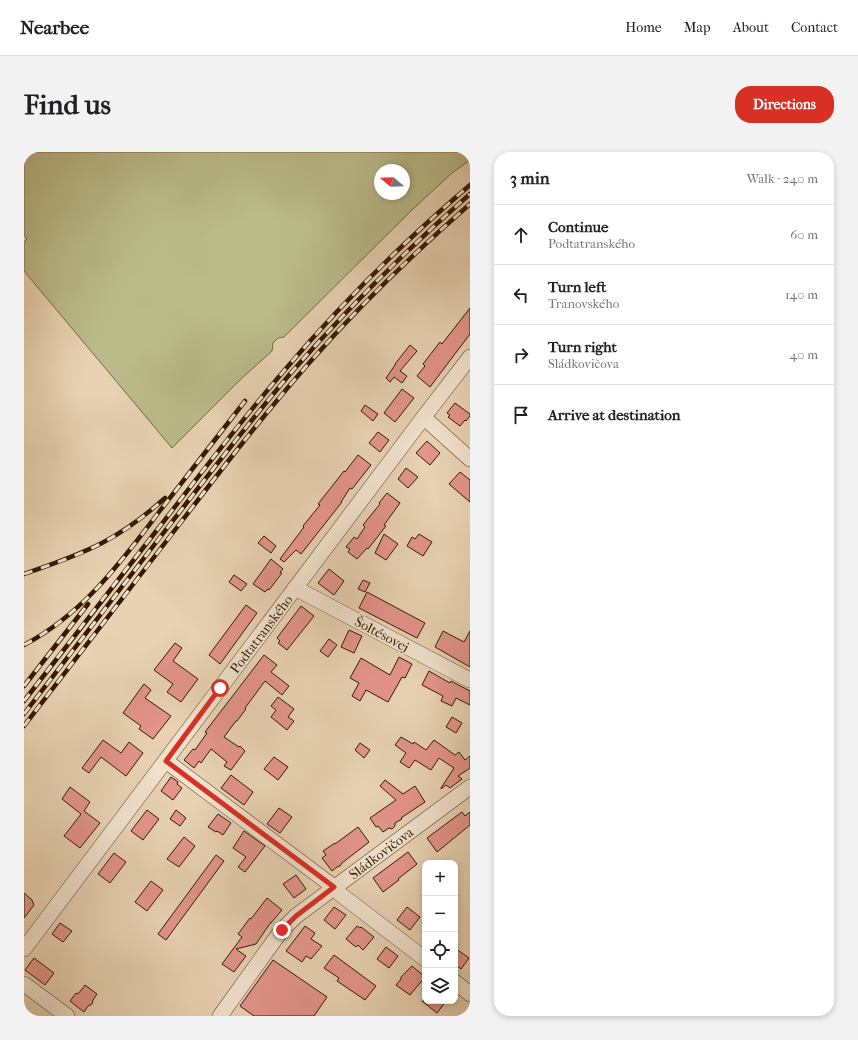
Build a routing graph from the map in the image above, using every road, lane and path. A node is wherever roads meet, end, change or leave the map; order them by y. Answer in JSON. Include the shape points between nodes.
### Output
{"nodes":[{"id":1,"x":470,"y":357,"type":"edge"},
{"id":2,"x":423,"y":418,"type":"junction"},
{"id":3,"x":470,"y":459,"type":"edge"},
{"id":4,"x":295,"y":588,"type":"junction"},
{"id":5,"x":470,"y":680,"type":"edge"},
{"id":6,"x":166,"y":761,"type":"junction"},
{"id":7,"x":470,"y":787,"type":"edge"},
{"id":8,"x":334,"y":887,"type":"junction"},
{"id":9,"x":24,"y":949,"type":"edge"},
{"id":10,"x":422,"y":957,"type":"edge"},
{"id":11,"x":24,"y":984,"type":"edge"},
{"id":12,"x":458,"y":984,"type":"edge"},
{"id":13,"x":470,"y":994,"type":"edge"},
{"id":14,"x":67,"y":1016,"type":"edge"},
{"id":15,"x":220,"y":1016,"type":"edge"}],
"edges":[{"from":1,"to":2,"type":"street","name":"Podtatranského"},
{"from":2,"to":3,"type":"street"},
{"from":2,"to":4,"type":"street","name":"Podtatranského"},
{"from":4,"to":5,"type":"street","name":"Šoltésovej"},
{"from":4,"to":6,"type":"street","name":"Podtatranského"},
{"from":6,"to":8,"type":"street"},
{"from":6,"to":9,"type":"street","name":"Podtatranského"},
{"from":7,"to":8,"type":"street","name":"Sládkovičova"},
{"from":8,"to":10,"type":"street"},
{"from":8,"to":15,"type":"street","name":"Sládkovičova","via":[[282,930]]},
{"from":11,"to":14,"type":"street"},
{"from":12,"to":13,"type":"street"}]}
